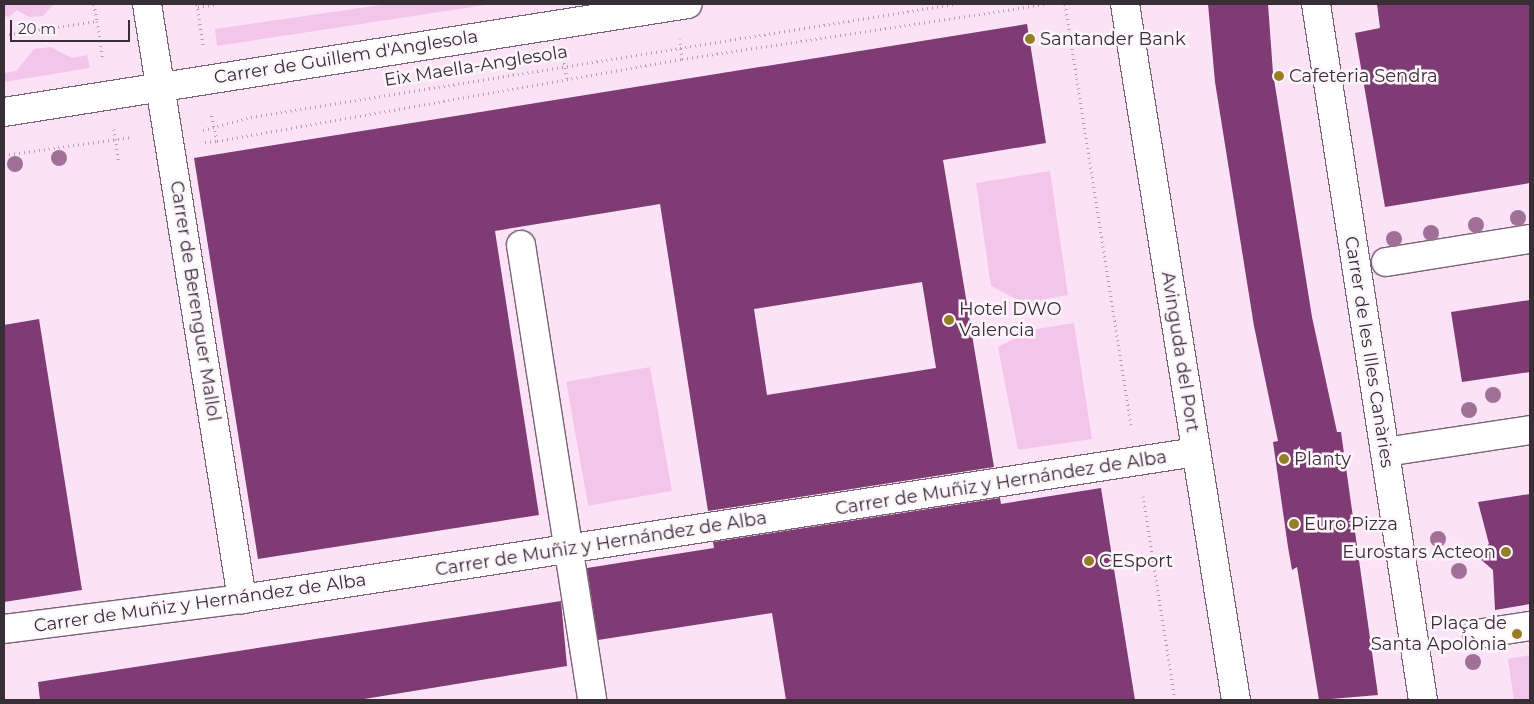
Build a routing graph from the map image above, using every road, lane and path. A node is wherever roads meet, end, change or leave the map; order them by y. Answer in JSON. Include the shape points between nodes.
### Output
{"nodes":[{"id":1,"x":94,"y":4,"type":"edge"},
{"id":2,"x":147,"y":4,"type":"edge"},
{"id":3,"x":217,"y":4,"type":"edge"},
{"id":4,"x":954,"y":4,"type":"edge"},
{"id":5,"x":1045,"y":4,"type":"edge"},
{"id":6,"x":1065,"y":4,"type":"edge"},
{"id":7,"x":1125,"y":4,"type":"edge"},
{"id":8,"x":1316,"y":4,"type":"edge"},
{"id":9,"x":682,"y":5,"type":"edge"},
{"id":10,"x":197,"y":7,"type":"dead end"},
{"id":11,"x":97,"y":21,"type":"dead end"},
{"id":12,"x":681,"y":47,"type":"junction"},
{"id":13,"x":682,"y":59,"type":"junction"},
{"id":14,"x":162,"y":86,"type":"junction"},
{"id":15,"x":4,"y":112,"type":"edge"},
{"id":16,"x":168,"y":133,"type":"junction"},
{"id":17,"x":217,"y":141,"type":"dead end"},
{"id":18,"x":4,"y":155,"type":"edge"},
{"id":19,"x":1530,"y":239,"type":"edge"},
{"id":20,"x":521,"y":246,"type":"dead end"},
{"id":21,"x":1386,"y":262,"type":"dead end"},
{"id":22,"x":1132,"y":428,"type":"dead end"},
{"id":23,"x":1530,"y":430,"type":"edge"},
{"id":24,"x":1196,"y":452,"type":"junction"},
{"id":25,"x":1385,"y":452,"type":"junction"},
{"id":26,"x":1141,"y":487,"type":"dead end"},
{"id":27,"x":569,"y":550,"type":"junction"},
{"id":28,"x":242,"y":599,"type":"junction"},
{"id":29,"x":1530,"y":626,"type":"edge"},
{"id":30,"x":4,"y":629,"type":"edge"},
{"id":31,"x":1477,"y":634,"type":"dead end"},
{"id":32,"x":592,"y":700,"type":"edge"},
{"id":33,"x":1175,"y":700,"type":"edge"},
{"id":34,"x":1236,"y":700,"type":"edge"},
{"id":35,"x":1423,"y":700,"type":"edge"}],
"edges":[{"from":1,"to":11,"type":"path"},
{"from":2,"to":14,"type":"street","name":"Carrer de Berenguer Mallol"},
{"from":3,"to":10,"type":"path"},
{"from":4,"to":12,"type":"path","name":"Eix Maella-Anglesola"},
{"from":5,"to":13,"type":"path"},
{"from":6,"to":22,"type":"path"},
{"from":7,"to":24,"type":"street","name":"Avinguda del Port"},
{"from":8,"to":25,"type":"street","name":"Carrer de les Illes Canàries"},
{"from":9,"to":12,"type":"path"},
{"from":9,"to":14,"type":"street","name":"Carrer de Guillem d'Anglesola"},
{"from":12,"to":13,"type":"path"},
{"from":12,"to":16,"type":"path","name":"Eix Maella-Anglesola","via":[[251,117],[212,129]]},
{"from":13,"to":17,"type":"path"},
{"from":14,"to":15,"type":"street","name":"Carrer de Guillem d'Anglesola"},
{"from":14,"to":16,"type":"street","name":"Carrer de Berenguer Mallol"},
{"from":16,"to":18,"type":"path","name":"Eix Maella-Anglesola"},
{"from":16,"to":28,"type":"street","name":"Carrer de Berenguer Mallol"},
{"from":19,"to":21,"type":"street"},
{"from":20,"to":27,"type":"street"},
{"from":23,"to":25,"type":"street"},
{"from":24,"to":27,"type":"street","name":"Carrer de Muñiz y Hernández de Alba"},
{"from":24,"to":34,"type":"street","name":"Avinguda del Port"},
{"from":25,"to":35,"type":"street","name":"Carrer de les Illes Canàries"},
{"from":26,"to":33,"type":"path"},
{"from":27,"to":28,"type":"street","name":"Carrer de Muñiz y Hernández de Alba"},
{"from":27,"to":32,"type":"street"},
{"from":28,"to":30,"type":"street","name":"Carrer de Muñiz y Hernández de Alba"},
{"from":29,"to":31,"type":"street"}]}
